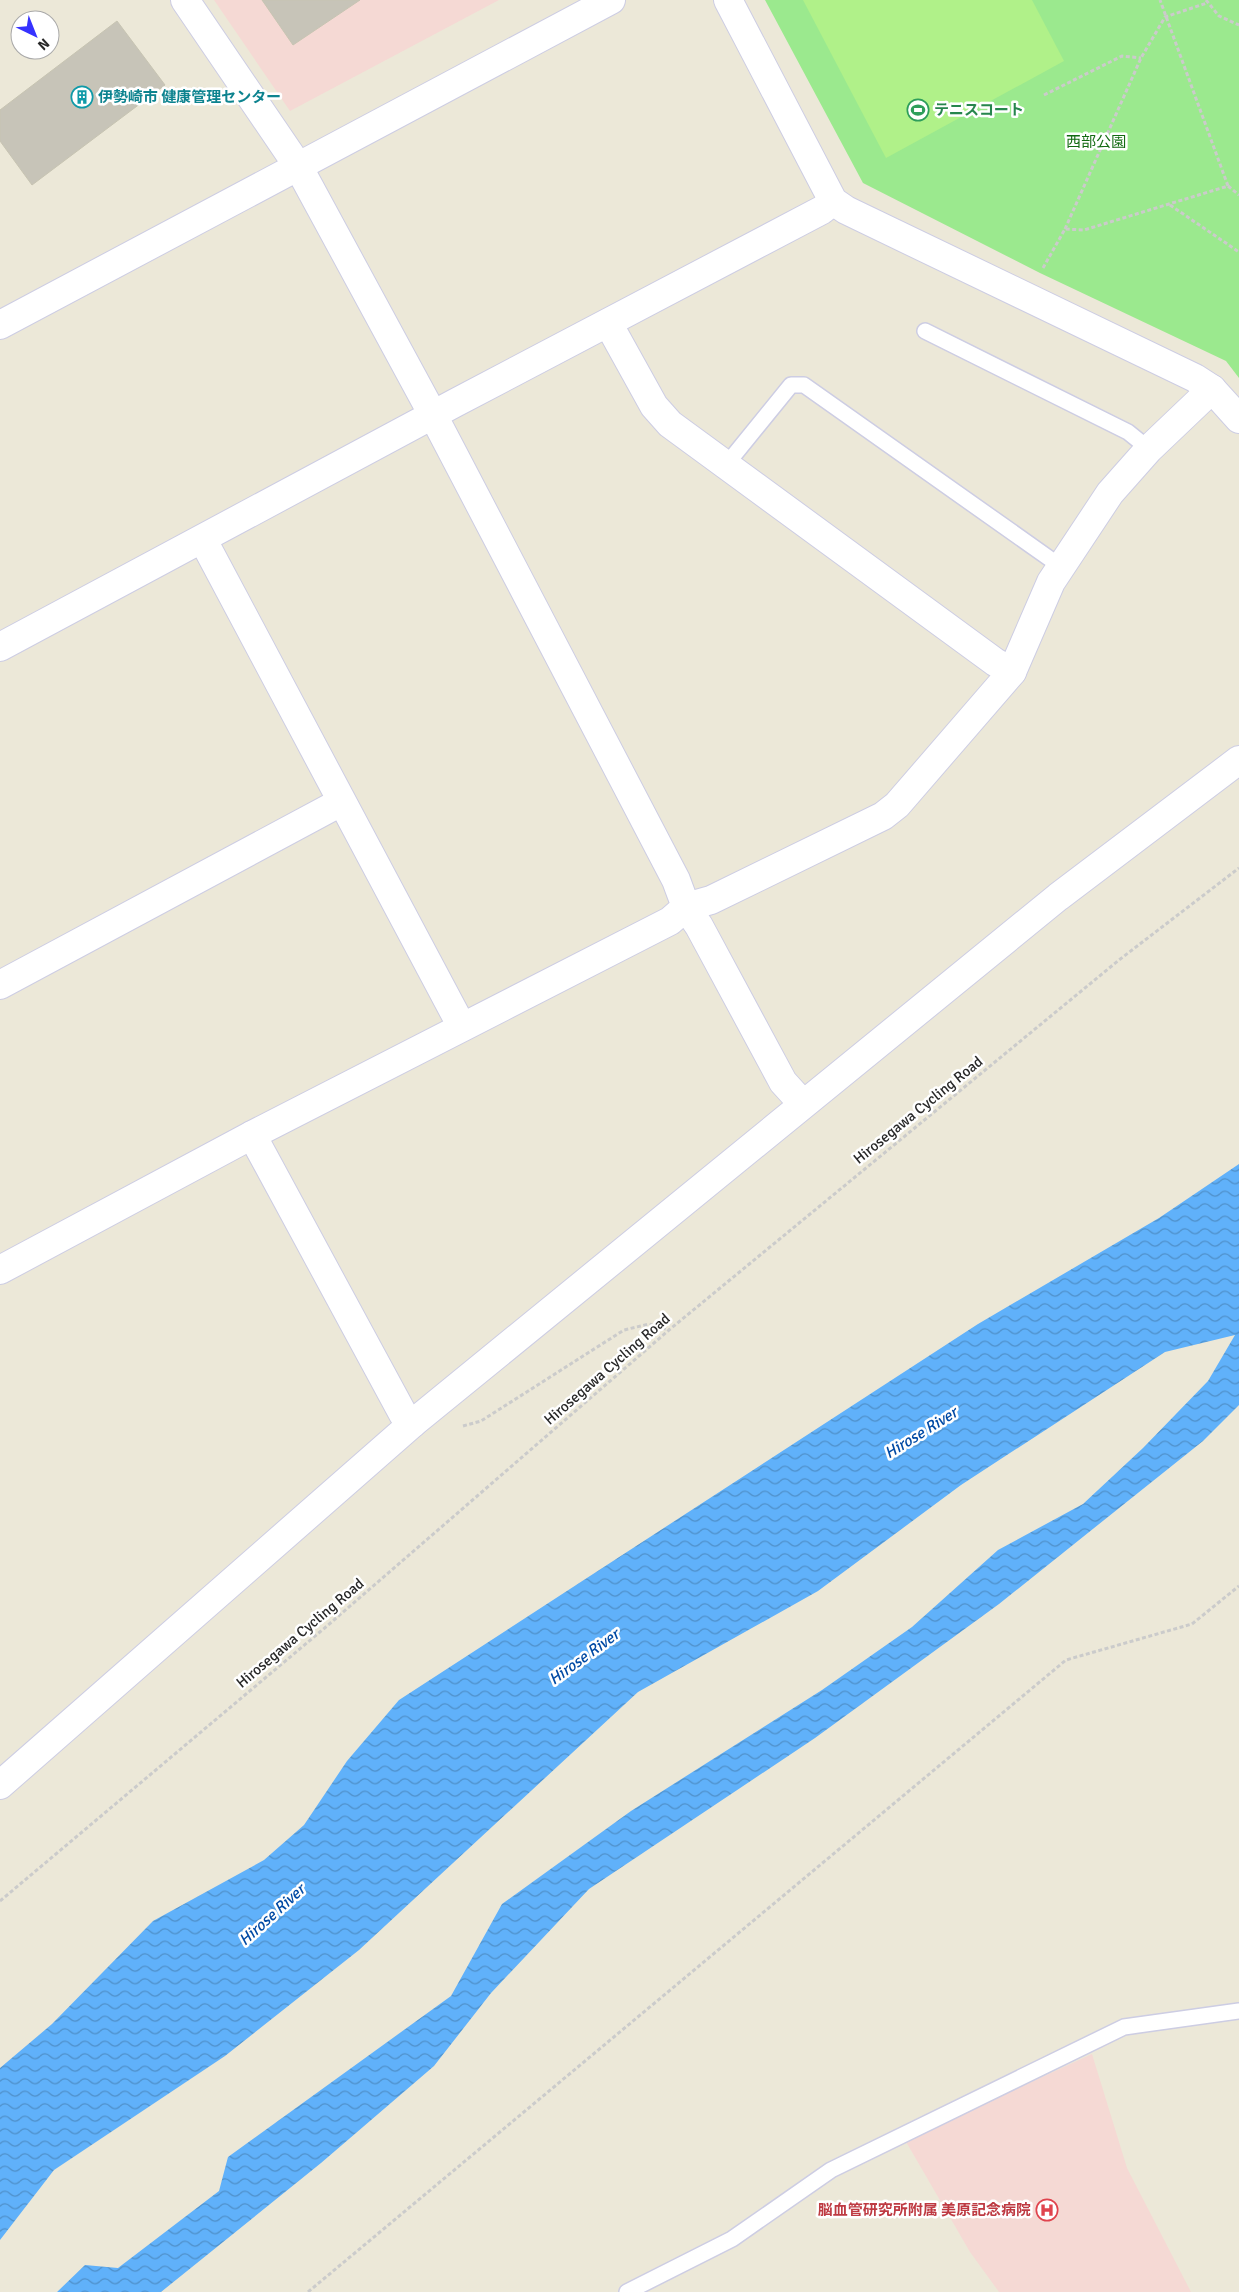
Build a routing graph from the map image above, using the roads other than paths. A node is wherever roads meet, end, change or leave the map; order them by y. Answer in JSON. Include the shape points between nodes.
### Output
{"nodes":[{"id":1,"x":185,"y":0,"type":"edge"},
{"id":2,"x":611,"y":0,"type":"edge"},
{"id":3,"x":728,"y":0,"type":"edge"},
{"id":4,"x":298,"y":166,"type":"junction"},
{"id":5,"x":833,"y":201,"type":"junction"},
{"id":6,"x":608,"y":324,"type":"junction"},
{"id":7,"x":0,"y":325,"type":"edge"},
{"id":8,"x":925,"y":332,"type":"dead end"},
{"id":9,"x":1212,"y":389,"type":"junction"},
{"id":10,"x":433,"y":415,"type":"junction"},
{"id":11,"x":1239,"y":419,"type":"edge"},
{"id":12,"x":1149,"y":449,"type":"junction"},
{"id":13,"x":726,"y":465,"type":"junction"},
{"id":14,"x":203,"y":540,"type":"junction"},
{"id":15,"x":1060,"y":566,"type":"junction"},
{"id":16,"x":0,"y":647,"type":"edge"},
{"id":17,"x":1012,"y":672,"type":"junction"},
{"id":18,"x":1239,"y":760,"type":"edge"},
{"id":19,"x":341,"y":802,"type":"junction"},
{"id":20,"x":686,"y":907,"type":"junction"},
{"id":21,"x":0,"y":985,"type":"edge"},
{"id":22,"x":462,"y":1028,"type":"junction"},
{"id":23,"x":802,"y":1104,"type":"junction"},
{"id":24,"x":252,"y":1135,"type":"junction"},
{"id":25,"x":0,"y":1270,"type":"edge"},
{"id":26,"x":413,"y":1423,"type":"junction"},
{"id":27,"x":0,"y":1785,"type":"edge"},
{"id":28,"x":1239,"y":2011,"type":"edge"},
{"id":29,"x":627,"y":2292,"type":"edge"}],
"edges":[{"from":1,"to":4,"type":"street"},
{"from":2,"to":4,"type":"street"},
{"from":3,"to":5,"type":"street"},
{"from":4,"to":7,"type":"street"},
{"from":4,"to":10,"type":"street"},
{"from":5,"to":6,"type":"street","via":[[813,215]]},
{"from":5,"to":9,"type":"street"},
{"from":6,"to":10,"type":"street"},
{"from":6,"to":13,"type":"street","via":[[654,406],[670,424]]},
{"from":8,"to":12,"type":"lane","via":[[1128,432]]},
{"from":9,"to":11,"type":"street"},
{"from":9,"to":12,"type":"street"},
{"from":10,"to":14,"type":"street"},
{"from":10,"to":20,"type":"street","via":[[676,880]]},
{"from":12,"to":15,"type":"street","via":[[1110,493]]},
{"from":13,"to":15,"type":"lane","via":[[791,385],[804,384]]},
{"from":13,"to":17,"type":"street"},
{"from":14,"to":16,"type":"street"},
{"from":14,"to":19,"type":"street"},
{"from":15,"to":17,"type":"street"},
{"from":17,"to":20,"type":"street","via":[[897,805],[883,816],[712,900]]},
{"from":18,"to":23,"type":"street","via":[[1058,897]]},
{"from":19,"to":21,"type":"street"},
{"from":19,"to":22,"type":"street"},
{"from":20,"to":22,"type":"street","via":[[670,921]]},
{"from":20,"to":23,"type":"street","via":[[783,1082]]},
{"from":22,"to":24,"type":"street"},
{"from":23,"to":26,"type":"street"},
{"from":24,"to":25,"type":"street"},
{"from":24,"to":26,"type":"street","via":[[403,1414]]},
{"from":26,"to":27,"type":"street"},
{"from":28,"to":29,"type":"lane","via":[[1124,2027],[830,2170],[732,2239]]}]}
